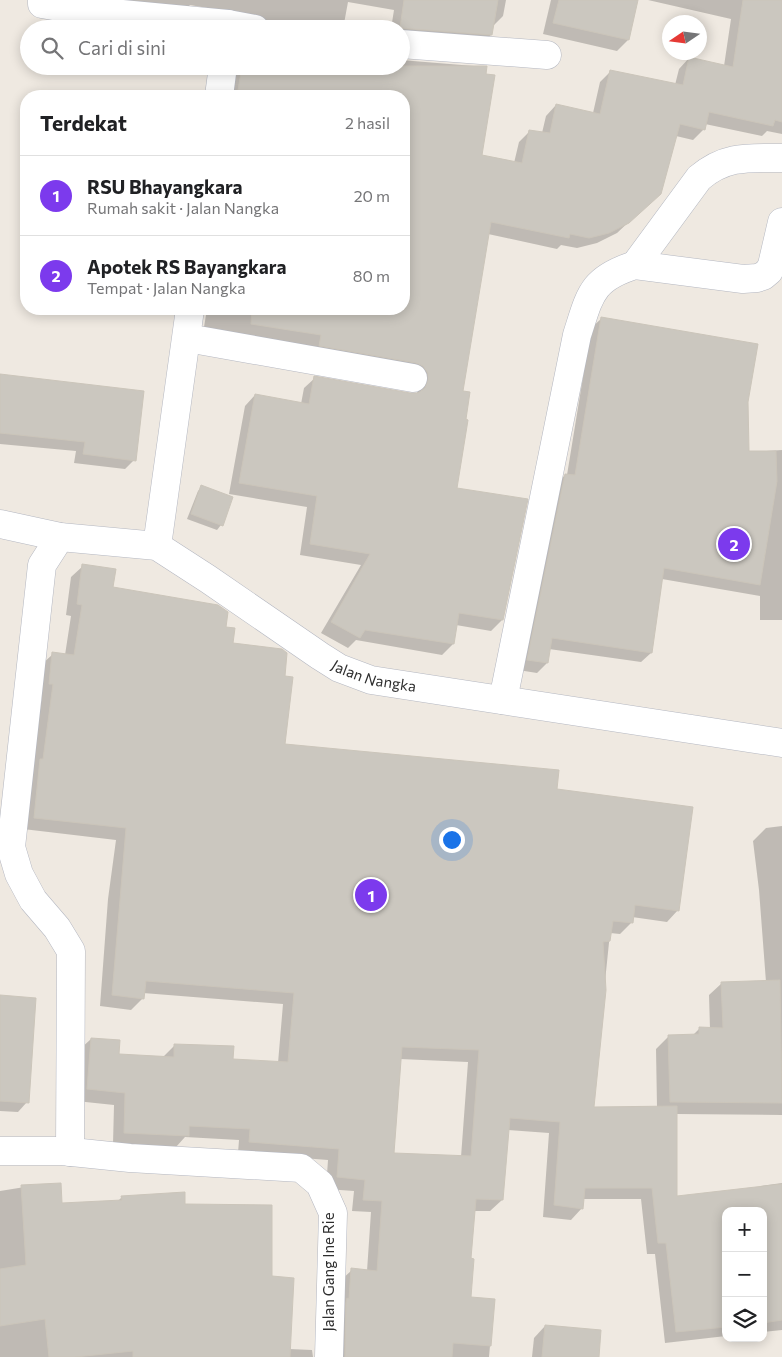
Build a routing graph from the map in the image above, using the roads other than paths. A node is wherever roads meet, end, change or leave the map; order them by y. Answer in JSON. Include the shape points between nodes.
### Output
{"nodes":[{"id":1,"x":36,"y":1,"type":"edge"},
{"id":2,"x":175,"y":20,"type":"edge"},
{"id":3,"x":410,"y":45,"type":"edge"},
{"id":4,"x":547,"y":55,"type":"dead end"},
{"id":5,"x":222,"y":75,"type":"edge"},
{"id":6,"x":220,"y":90,"type":"edge"},
{"id":7,"x":782,"y":158,"type":"edge"},
{"id":8,"x":782,"y":222,"type":"edge"},
{"id":9,"x":635,"y":265,"type":"junction"},
{"id":10,"x":189,"y":315,"type":"edge"},
{"id":11,"x":187,"y":338,"type":"junction"},
{"id":12,"x":413,"y":378,"type":"dead end"},
{"id":13,"x":0,"y":524,"type":"edge"},
{"id":14,"x":60,"y":536,"type":"junction"},
{"id":15,"x":157,"y":546,"type":"junction"},
{"id":16,"x":503,"y":700,"type":"junction"},
{"id":17,"x":782,"y":742,"type":"edge"},
{"id":18,"x":0,"y":1151,"type":"edge"},
{"id":19,"x":70,"y":1152,"type":"junction"},
{"id":20,"x":329,"y":1357,"type":"edge"}],
"edges":[{"from":1,"to":2,"type":"street"},
{"from":3,"to":4,"type":"street"},
{"from":5,"to":6,"type":"street"},
{"from":7,"to":9,"type":"street","via":[[730,161],[708,170]]},
{"from":8,"to":9,"type":"street","via":[[772,265],[764,276],[743,279]]},
{"from":9,"to":16,"type":"street","via":[[595,287],[588,300]]},
{"from":10,"to":11,"type":"street"},
{"from":11,"to":12,"type":"street"},
{"from":11,"to":15,"type":"street"},
{"from":13,"to":14,"type":"street","name":"Jalan Nangka"},
{"from":14,"to":15,"type":"street","name":"Jalan Nangka"},
{"from":14,"to":19,"type":"street","via":[[42,565],[11,847],[33,900],[57,928],[70,951]]},
{"from":15,"to":16,"type":"street","name":"Jalan Nangka","via":[[339,668],[371,680]]},
{"from":16,"to":17,"type":"street","name":"Jalan Nangka"},
{"from":18,"to":19,"type":"street"},
{"from":19,"to":20,"type":"street","name":"Jalan Gang Ine Rie","via":[[301,1168],[320,1184],[332,1213]]}]}
